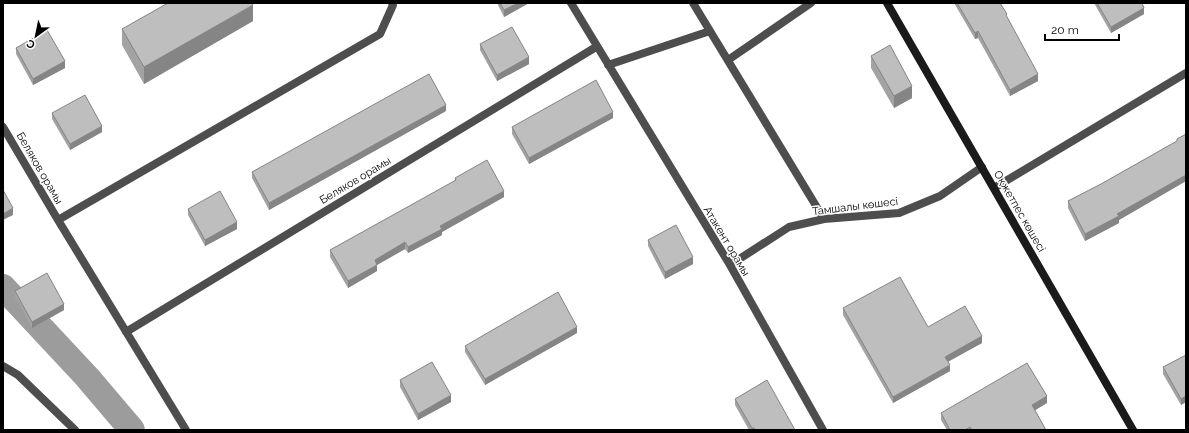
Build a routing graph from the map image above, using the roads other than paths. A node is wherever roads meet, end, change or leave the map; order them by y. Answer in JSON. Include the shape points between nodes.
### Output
{"nodes":[{"id":1,"x":392,"y":3,"type":"edge"},
{"id":2,"x":571,"y":3,"type":"edge"},
{"id":3,"x":693,"y":3,"type":"edge"},
{"id":4,"x":811,"y":3,"type":"edge"},
{"id":5,"x":887,"y":3,"type":"edge"},
{"id":6,"x":710,"y":31,"type":"junction"},
{"id":7,"x":596,"y":46,"type":"junction"},
{"id":8,"x":728,"y":60,"type":"junction"},
{"id":9,"x":608,"y":65,"type":"junction"},
{"id":10,"x":1186,"y":73,"type":"edge"},
{"id":11,"x":3,"y":127,"type":"edge"},
{"id":12,"x":982,"y":167,"type":"junction"},
{"id":13,"x":994,"y":188,"type":"junction"},
{"id":14,"x":824,"y":219,"type":"junction"},
{"id":15,"x":58,"y":220,"type":"junction"},
{"id":16,"x":730,"y":265,"type":"junction"},
{"id":17,"x":126,"y":332,"type":"junction"},
{"id":18,"x":3,"y":366,"type":"edge"},
{"id":19,"x":75,"y":430,"type":"edge"},
{"id":20,"x":186,"y":430,"type":"edge"},
{"id":21,"x":823,"y":430,"type":"edge"},
{"id":22,"x":1133,"y":430,"type":"edge"}],
"edges":[{"from":1,"to":15,"type":"street","name":"Беляков орамы","via":[[380,34]]},
{"from":2,"to":7,"type":"street","name":"Атакент орамы"},
{"from":3,"to":6,"type":"street"},
{"from":4,"to":8,"type":"street"},
{"from":5,"to":12,"type":"street","name":"Оқжетпес көшесі"},
{"from":6,"to":8,"type":"street"},
{"from":6,"to":9,"type":"street"},
{"from":7,"to":9,"type":"street","name":"Атакент орамы"},
{"from":7,"to":17,"type":"street","name":"Беляков орамы"},
{"from":8,"to":14,"type":"street"},
{"from":9,"to":16,"type":"street","name":"Атакент орамы"},
{"from":10,"to":13,"type":"street"},
{"from":11,"to":15,"type":"street","name":"Беляков орамы"},
{"from":12,"to":13,"type":"street","name":"Оқжетпес көшесі"},
{"from":12,"to":14,"type":"street","name":"Тамшалы көшесі","via":[[940,196],[899,213]]},
{"from":13,"to":22,"type":"street","name":"Оқжетпес көшесі"},
{"from":14,"to":16,"type":"street","name":"Тамшалы көшесі","via":[[789,227]]},
{"from":15,"to":17,"type":"street","name":"Беляков орамы"},
{"from":16,"to":21,"type":"street","name":"Атакент орамы"},
{"from":17,"to":20,"type":"street","name":"Беляков орамы"},
{"from":18,"to":19,"type":"street","via":[[18,375]]}]}
